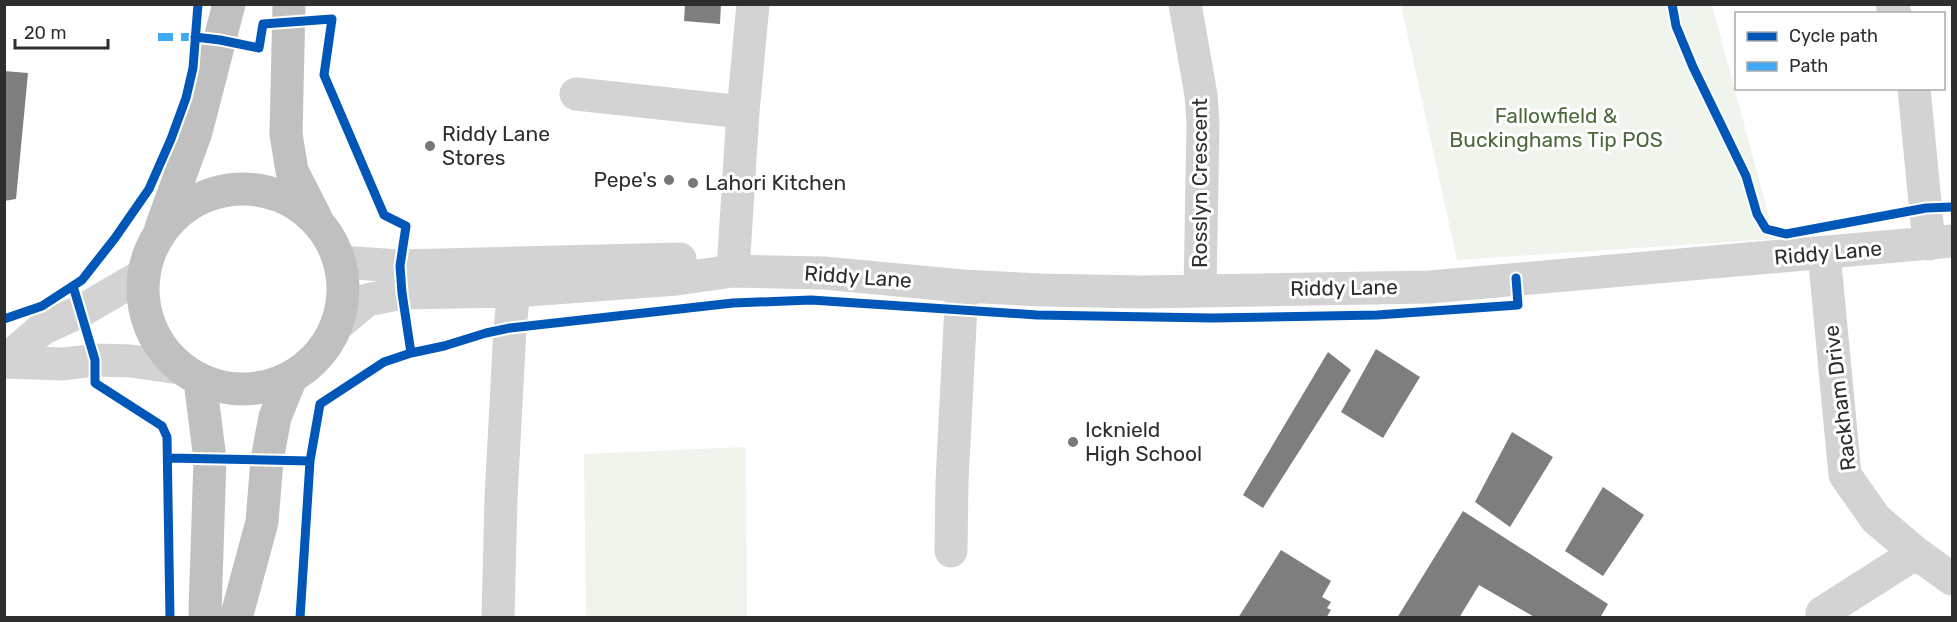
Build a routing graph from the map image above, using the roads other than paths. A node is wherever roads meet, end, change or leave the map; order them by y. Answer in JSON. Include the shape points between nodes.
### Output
{"nodes":[{"id":1,"x":229,"y":4,"type":"edge"},
{"id":2,"x":289,"y":4,"type":"edge"},
{"id":3,"x":753,"y":4,"type":"edge"},
{"id":4,"x":1185,"y":4,"type":"edge"},
{"id":5,"x":1914,"y":90,"type":"edge"},
{"id":6,"x":576,"y":94,"type":"dead end"},
{"id":7,"x":744,"y":112,"type":"junction"},
{"id":8,"x":318,"y":222,"type":"junction"},
{"id":9,"x":160,"y":230,"type":"junction"},
{"id":10,"x":1941,"y":242,"type":"edge"},
{"id":11,"x":1824,"y":253,"type":"junction"},
{"id":12,"x":340,"y":262,"type":"junction"},
{"id":13,"x":734,"y":271,"type":"junction"},
{"id":14,"x":143,"y":275,"type":"junction"},
{"id":15,"x":962,"y":286,"type":"junction"},
{"id":16,"x":514,"y":291,"type":"junction"},
{"id":17,"x":1200,"y":291,"type":"junction"},
{"id":18,"x":337,"y":325,"type":"junction"},
{"id":19,"x":189,"y":375,"type":"junction"},
{"id":20,"x":291,"y":378,"type":"junction"},
{"id":21,"x":951,"y":551,"type":"dead end"},
{"id":22,"x":1916,"y":553,"type":"junction"},
{"id":23,"x":1953,"y":579,"type":"edge"},
{"id":24,"x":1822,"y":613,"type":"dead end"},
{"id":25,"x":206,"y":618,"type":"edge"},
{"id":26,"x":236,"y":618,"type":"edge"},
{"id":27,"x":498,"y":618,"type":"edge"}],
"edges":[{"from":1,"to":9,"type":"highway","via":[[196,132]]},
{"from":2,"to":8,"type":"highway","via":[[286,134],[292,171]]},
{"from":3,"to":7,"type":"street"},
{"from":4,"to":17,"type":"street","name":"Rosslyn Crescent","via":[[1203,123]]},
{"from":5,"to":10,"type":"street"},
{"from":6,"to":7,"type":"street"},
{"from":7,"to":13,"type":"street"},
{"from":8,"to":9,"type":"highway","via":[[286,199],[238,188],[201,198],[183,208]]},
{"from":8,"to":12,"type":"highway"},
{"from":9,"to":14,"type":"highway","via":[[146,258]]},
{"from":10,"to":11,"type":"street","name":"Riddy Lane"},
{"from":11,"to":17,"type":"street","name":"Riddy Lane","via":[[1430,287]]},
{"from":11,"to":22,"type":"street","name":"Rackham Drive","via":[[1845,475],[1876,519]]},
{"from":12,"to":13,"type":"street","name":"Riddy Lane","via":[[400,266],[677,258]]},
{"from":12,"to":18,"type":"highway","via":[[343,294]]},
{"from":13,"to":15,"type":"street","name":"Riddy Lane","via":[[824,273]]},
{"from":13,"to":16,"type":"street","name":"Riddy Lane"},
{"from":14,"to":19,"type":"highway","via":[[146,319],[159,346]]},
{"from":14,"to":19,"type":"street","via":[[42,329],[4,362],[131,360]]},
{"from":15,"to":17,"type":"street","name":"Riddy Lane"},
{"from":15,"to":21,"type":"street"},
{"from":16,"to":18,"type":"street","name":"Riddy Lane","via":[[402,293],[367,300]]},
{"from":16,"to":27,"type":"street"},
{"from":18,"to":20,"type":"highway","via":[[321,352]]},
{"from":19,"to":20,"type":"highway","via":[[230,389],[261,388]]},
{"from":19,"to":25,"type":"highway","via":[[210,459]]},
{"from":20,"to":26,"type":"highway","via":[[274,417],[262,522]]},
{"from":22,"to":23,"type":"street","name":"Rackham Drive"},
{"from":22,"to":24,"type":"street"}]}
